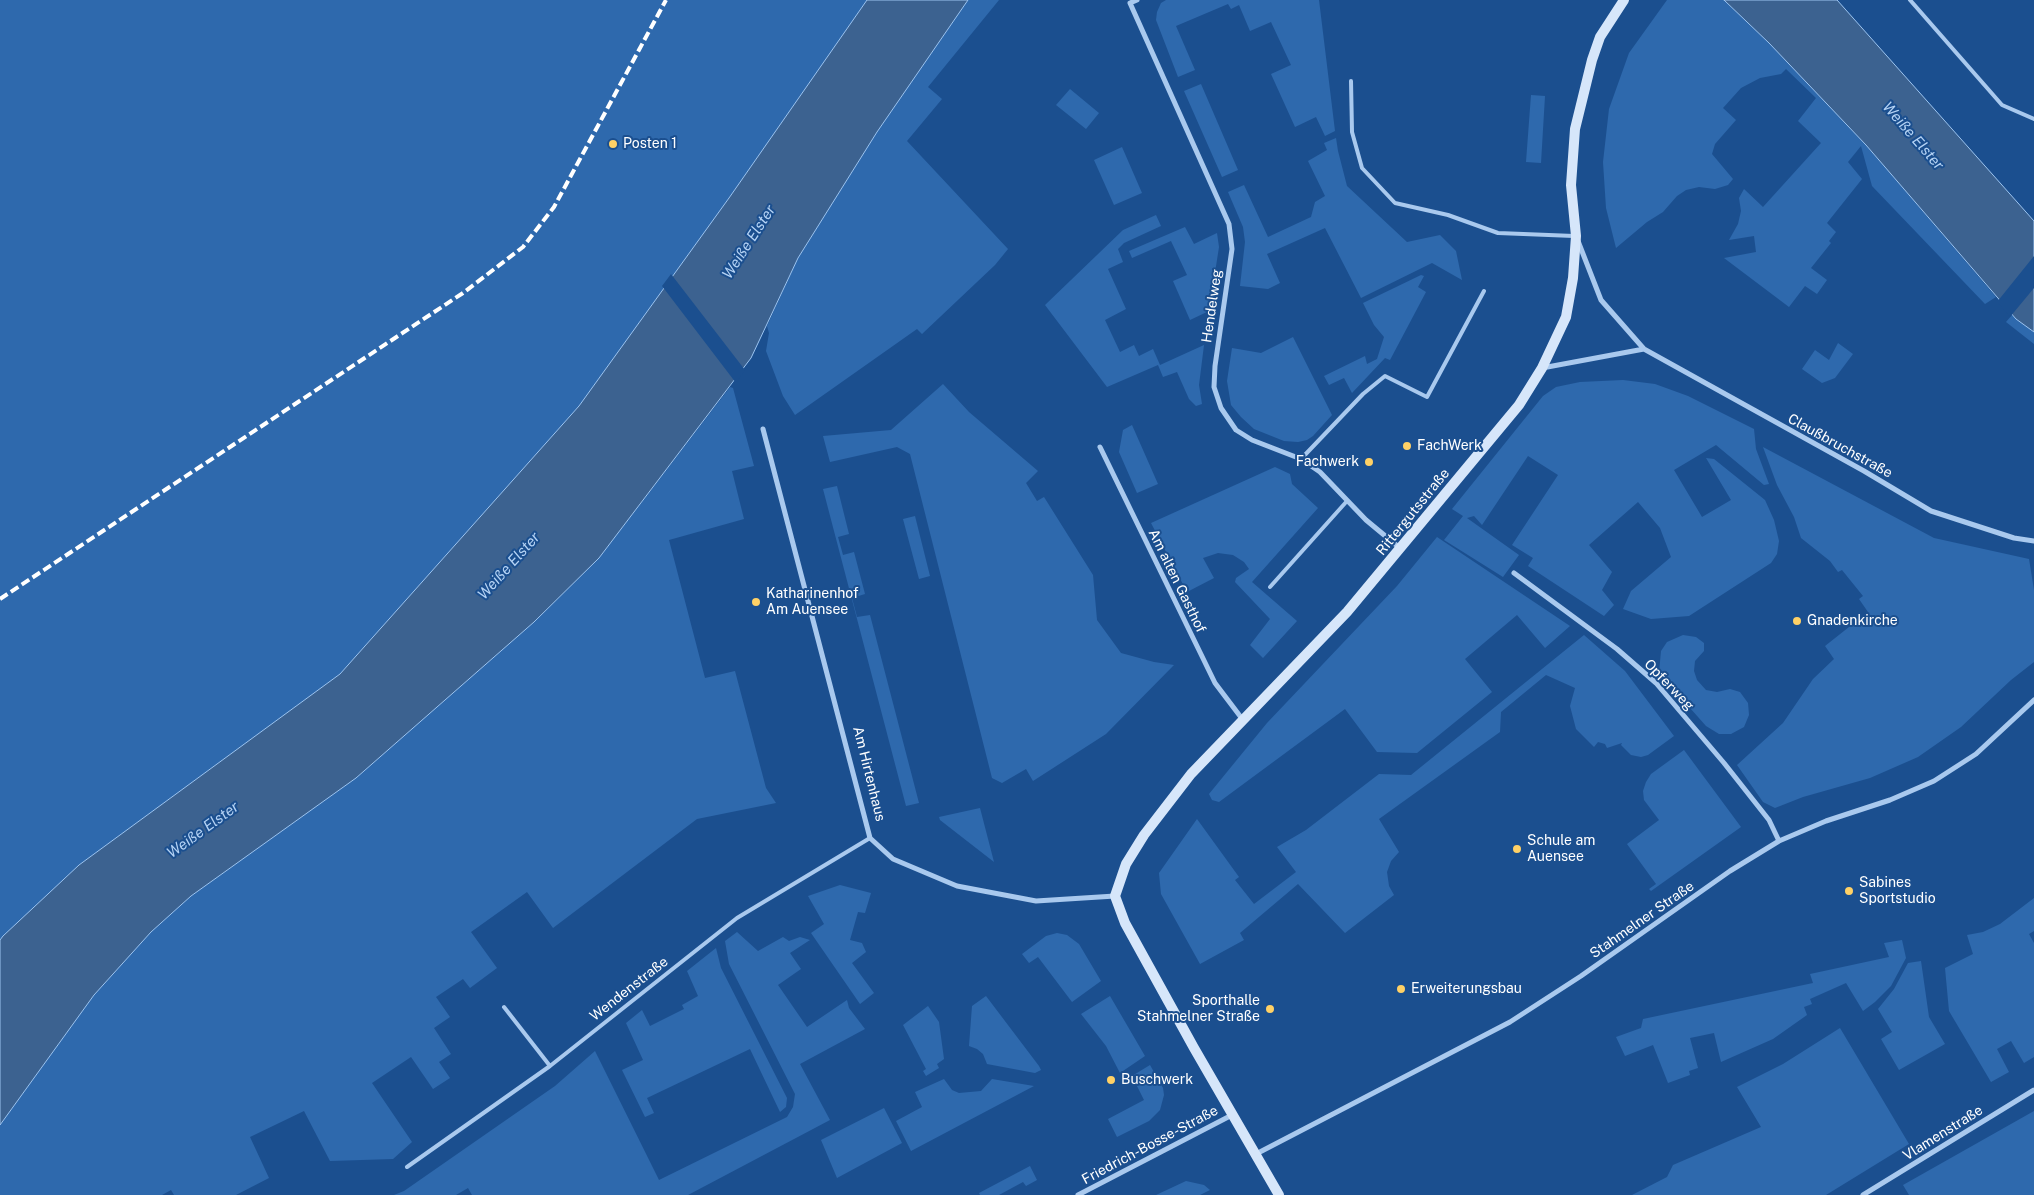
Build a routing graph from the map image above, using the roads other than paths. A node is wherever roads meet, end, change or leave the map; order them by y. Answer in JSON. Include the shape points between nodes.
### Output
{"nodes":[{"id":1,"x":1137,"y":0,"type":"edge"},
{"id":2,"x":1624,"y":0,"type":"edge"},
{"id":3,"x":1910,"y":0,"type":"edge"},
{"id":4,"x":1351,"y":81,"type":"dead end"},
{"id":5,"x":2034,"y":119,"type":"edge"},
{"id":6,"x":1576,"y":236,"type":"junction"},
{"id":7,"x":1484,"y":291,"type":"dead end"},
{"id":8,"x":1644,"y":350,"type":"junction"},
{"id":9,"x":1542,"y":368,"type":"junction"},
{"id":10,"x":762,"y":429,"type":"dead end"},
{"id":11,"x":1100,"y":447,"type":"dead end"},
{"id":12,"x":1301,"y":459,"type":"junction"},
{"id":13,"x":1347,"y":501,"type":"junction"},
{"id":14,"x":2034,"y":541,"type":"edge"},
{"id":15,"x":1401,"y":549,"type":"junction"},
{"id":16,"x":1514,"y":573,"type":"dead end"},
{"id":17,"x":1270,"y":587,"type":"dead end"},
{"id":18,"x":2034,"y":700,"type":"edge"},
{"id":19,"x":1243,"y":720,"type":"junction"},
{"id":20,"x":870,"y":838,"type":"junction"},
{"id":21,"x":1779,"y":841,"type":"junction"},
{"id":22,"x":1115,"y":896,"type":"junction"},
{"id":23,"x":504,"y":1007,"type":"dead end"},
{"id":24,"x":550,"y":1066,"type":"junction"},
{"id":25,"x":2034,"y":1090,"type":"edge"},
{"id":26,"x":1232,"y":1115,"type":"junction"},
{"id":27,"x":1256,"y":1154,"type":"junction"},
{"id":28,"x":407,"y":1167,"type":"dead end"},
{"id":29,"x":1078,"y":1195,"type":"edge"},
{"id":30,"x":1279,"y":1195,"type":"edge"},
{"id":31,"x":1863,"y":1195,"type":"edge"}],
"edges":[{"from":1,"to":12,"type":"street","name":"Hendelweg","via":[[1130,3],[1229,224],[1232,250],[1214,373],[1214,387],[1221,408],[1236,430],[1256,443]]},
{"from":2,"to":6,"type":"main road","name":"Rittergutsstraße","via":[[1600,37],[1575,129],[1571,185]]},
{"from":3,"to":5,"type":"lane","via":[[2002,105]]},
{"from":4,"to":6,"type":"lane","via":[[1352,132],[1362,168],[1395,203],[1448,215],[1498,233]]},
{"from":6,"to":8,"type":"street","name":"Claußbruchstraße","via":[[1601,300]]},
{"from":6,"to":9,"type":"main road","name":"Rittergutsstraße","via":[[1574,278],[1566,317]]},
{"from":7,"to":12,"type":"lane","via":[[1427,397],[1385,376],[1363,394]]},
{"from":8,"to":9,"type":"street"},
{"from":8,"to":14,"type":"street","name":"Claußbruchstraße","via":[[1931,511],[2014,538]]},
{"from":9,"to":15,"type":"main road","name":"Rittergutsstraße","via":[[1519,405]]},
{"from":10,"to":20,"type":"street","name":"Am Hirtenhaus"},
{"from":11,"to":19,"type":"street","name":"Am alten Gasthof","via":[[1215,683]]},
{"from":12,"to":13,"type":"street","name":"Hendelweg","via":[[1320,472]]},
{"from":13,"to":15,"type":"street","name":"Hendelweg"},
{"from":13,"to":17,"type":"lane"},
{"from":15,"to":19,"type":"main road","name":"Rittergutsstraße","via":[[1347,612]]},
{"from":16,"to":21,"type":"street","name":"Opferweg","via":[[1617,649],[1656,683],[1769,820]]},
{"from":18,"to":21,"type":"street","name":"Stahmelner Straße","via":[[1976,754],[1934,781]]},
{"from":19,"to":22,"type":"main road","name":"Rittergutsstraße","via":[[1191,774],[1144,834],[1126,864]]},
{"from":20,"to":22,"type":"street","name":"Am Hirtenhaus","via":[[893,859],[957,886],[1036,901]]},
{"from":20,"to":24,"type":"lane","name":"Wendenstraße","via":[[737,918]]},
{"from":21,"to":27,"type":"street","name":"Stahmelner Straße","via":[[1510,1022]]},
{"from":22,"to":26,"type":"main road","via":[[1125,923]]},
{"from":23,"to":24,"type":"lane"},
{"from":24,"to":28,"type":"lane","name":"Wendenstraße"},
{"from":25,"to":31,"type":"street","name":"Vlamenstraße"},
{"from":26,"to":27,"type":"main road"},
{"from":26,"to":29,"type":"street","name":"Friedrich-Bosse-Straße"},
{"from":27,"to":30,"type":"main road"}]}
